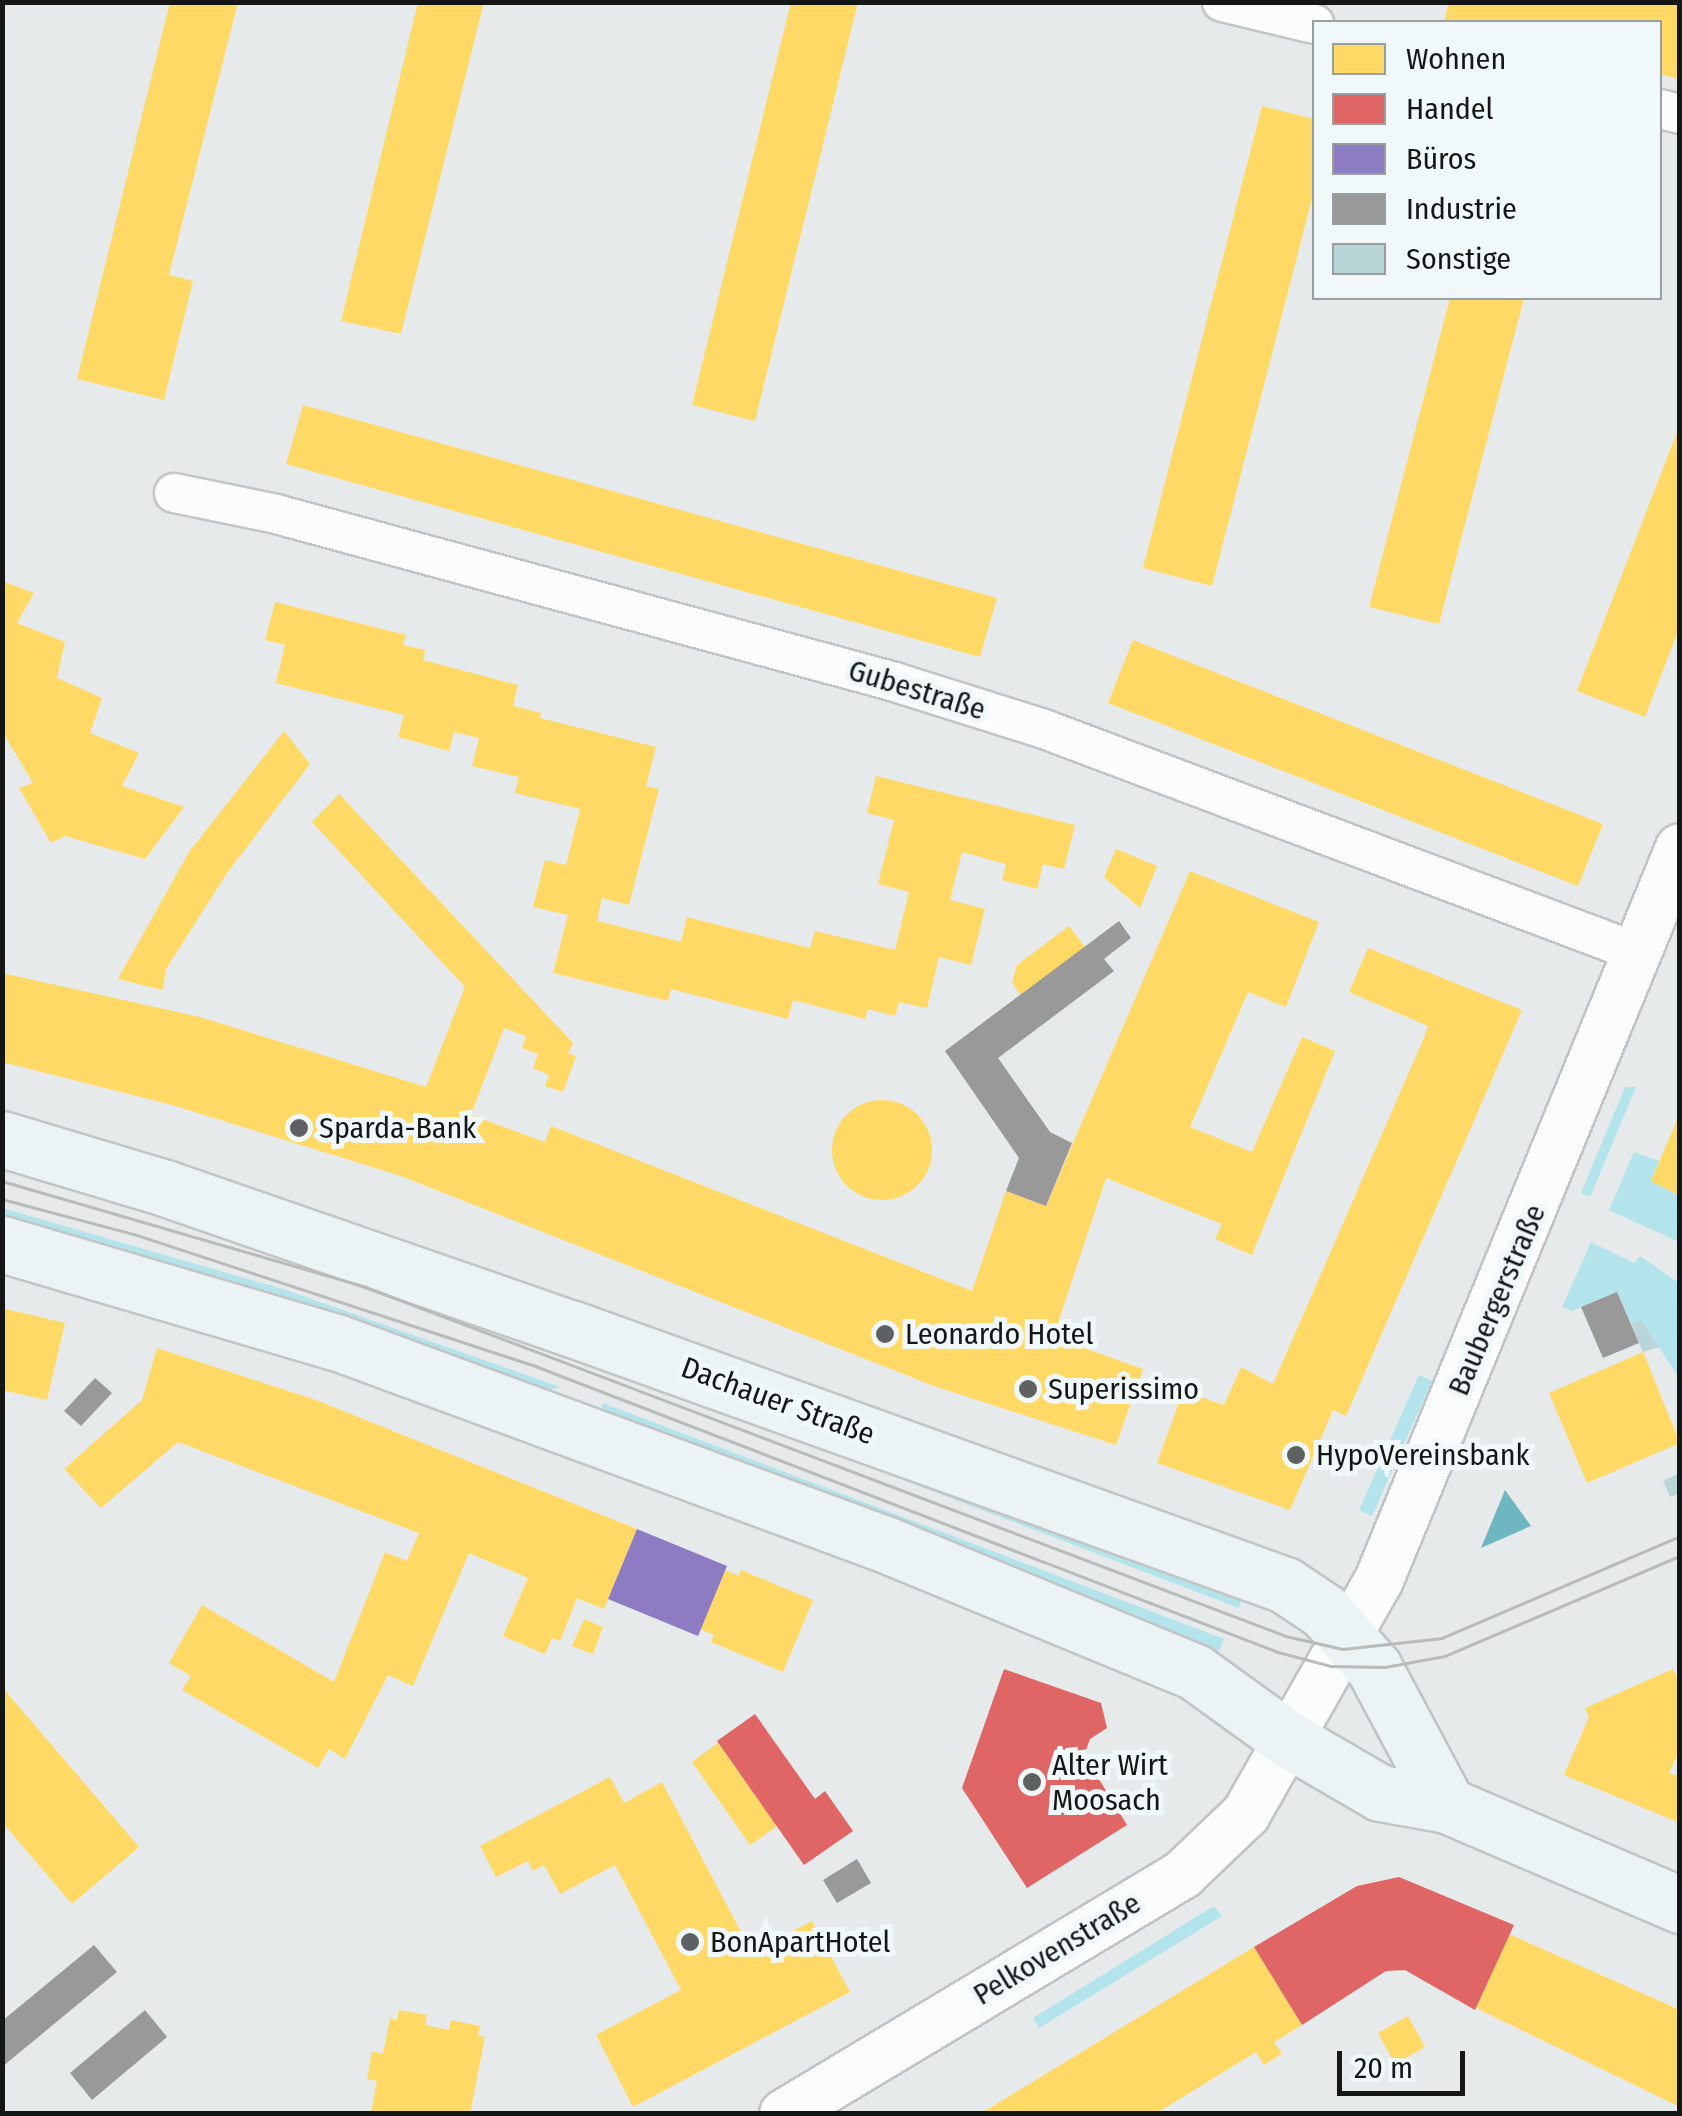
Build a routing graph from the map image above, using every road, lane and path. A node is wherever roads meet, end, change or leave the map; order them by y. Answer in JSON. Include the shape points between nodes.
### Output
{"nodes":[{"id":1,"x":1222,"y":2,"type":"edge"},
{"id":2,"x":1312,"y":24,"type":"edge"},
{"id":3,"x":174,"y":493,"type":"dead end"},
{"id":4,"x":1680,"y":848,"type":"edge"},
{"id":5,"x":1639,"y":953,"type":"junction"},
{"id":6,"x":2,"y":1139,"type":"edge"},
{"id":7,"x":2,"y":1244,"type":"edge"},
{"id":8,"x":1351,"y":1638,"type":"junction"},
{"id":9,"x":1289,"y":1740,"type":"junction"},
{"id":10,"x":1447,"y":1805,"type":"junction"},
{"id":11,"x":1680,"y":1906,"type":"edge"},
{"id":12,"x":784,"y":2114,"type":"edge"}],
"edges":[{"from":1,"to":2,"type":"street"},
{"from":3,"to":5,"type":"street","name":"Gubestraße","via":[[314,524],[1007,717]]},
{"from":4,"to":5,"type":"street","name":"Baubergerstraße"},
{"from":5,"to":8,"type":"street","name":"Baubergerstraße"},
{"from":6,"to":8,"type":"main road","name":"Dachauer Straße","via":[[570,1328],[1285,1585]]},
{"from":7,"to":9,"type":"main road","via":[[336,1342],[870,1538],[1195,1672]]},
{"from":8,"to":9,"type":"street","name":"Baubergerstraße"},
{"from":8,"to":10,"type":"main road","name":"Dachauer Straße","via":[[1404,1716]]},
{"from":9,"to":10,"type":"main road","via":[[1380,1792]]},
{"from":9,"to":12,"type":"street","name":"Pelkovenstraße","via":[[1246,1814],[1182,1874]]},
{"from":10,"to":11,"type":"main road"}]}
